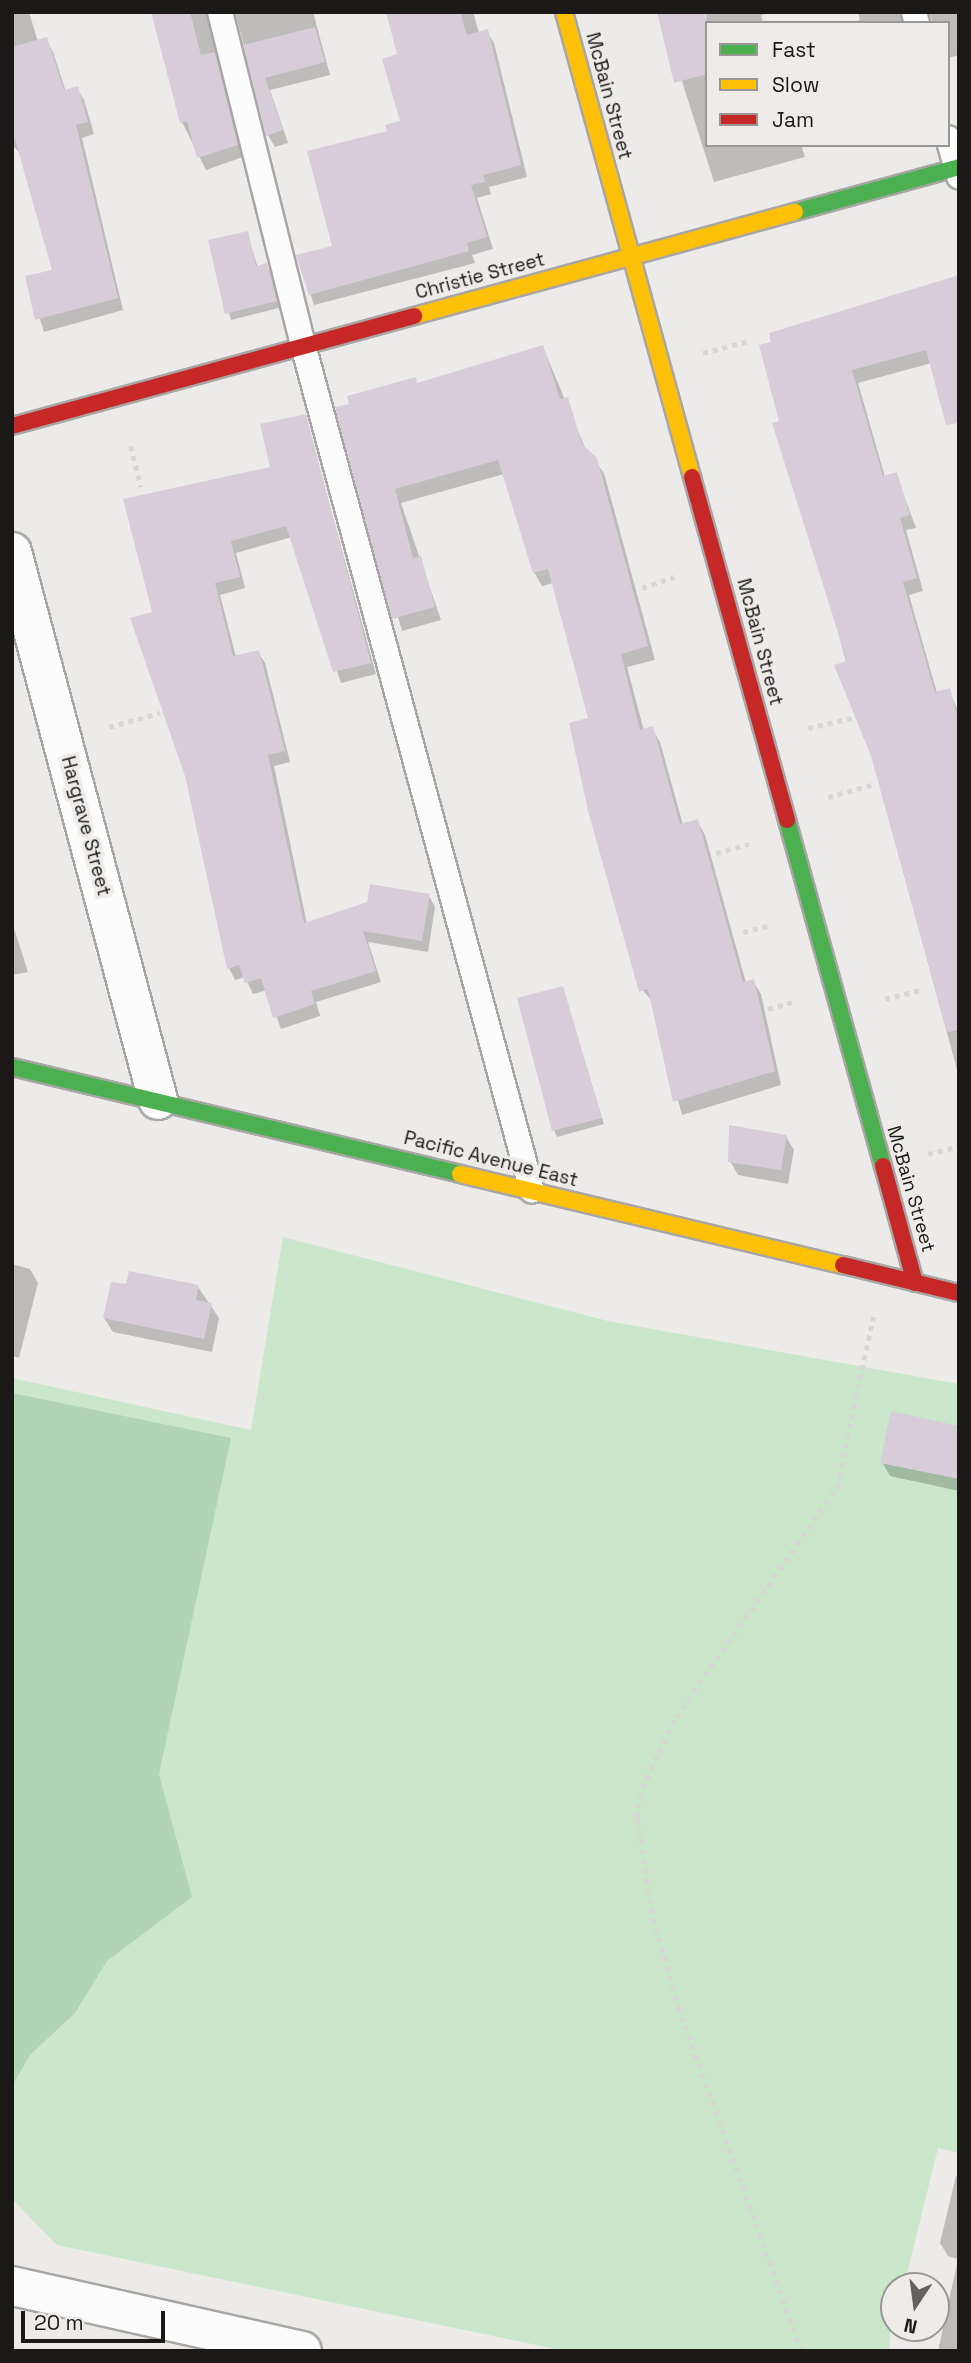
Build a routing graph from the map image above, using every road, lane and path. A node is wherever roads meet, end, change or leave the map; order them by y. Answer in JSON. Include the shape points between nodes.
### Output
{"nodes":[{"id":1,"x":220,"y":12,"type":"edge"},
{"id":2,"x":564,"y":12,"type":"edge"},
{"id":3,"x":950,"y":144,"type":"edge"},
{"id":4,"x":958,"y":170,"type":"edge"},
{"id":5,"x":632,"y":257,"type":"junction"},
{"id":6,"x":748,"y":341,"type":"dead end"},
{"id":7,"x":303,"y":345,"type":"junction"},
{"id":8,"x":703,"y":353,"type":"dead end"},
{"id":9,"x":12,"y":426,"type":"edge"},
{"id":10,"x":131,"y":446,"type":"dead end"},
{"id":11,"x":141,"y":487,"type":"dead end"},
{"id":12,"x":12,"y":552,"type":"edge"},
{"id":13,"x":675,"y":577,"type":"dead end"},
{"id":14,"x":642,"y":588,"type":"dead end"},
{"id":15,"x":160,"y":713,"type":"dead end"},
{"id":16,"x":852,"y":718,"type":"dead end"},
{"id":17,"x":109,"y":727,"type":"dead end"},
{"id":18,"x":808,"y":728,"type":"dead end"},
{"id":19,"x":875,"y":784,"type":"dead end"},
{"id":20,"x":828,"y":797,"type":"dead end"},
{"id":21,"x":749,"y":844,"type":"dead end"},
{"id":22,"x":716,"y":853,"type":"dead end"},
{"id":23,"x":771,"y":925,"type":"dead end"},
{"id":24,"x":743,"y":932,"type":"dead end"},
{"id":25,"x":924,"y":989,"type":"dead end"},
{"id":26,"x":885,"y":999,"type":"dead end"},
{"id":27,"x":792,"y":1002,"type":"dead end"},
{"id":28,"x":768,"y":1009,"type":"dead end"},
{"id":29,"x":12,"y":1067,"type":"edge"},
{"id":30,"x":158,"y":1100,"type":"junction"},
{"id":31,"x":959,"y":1146,"type":"edge"},
{"id":32,"x":928,"y":1154,"type":"dead end"},
{"id":33,"x":532,"y":1191,"type":"junction"},
{"id":34,"x":881,"y":1275,"type":"junction"},
{"id":35,"x":915,"y":1283,"type":"junction"},
{"id":36,"x":959,"y":1293,"type":"edge"},
{"id":37,"x":12,"y":2286,"type":"edge"},
{"id":38,"x":302,"y":2351,"type":"edge"},
{"id":39,"x":801,"y":2351,"type":"edge"}],
"edges":[{"from":1,"to":7,"type":"lane"},
{"from":2,"to":5,"type":"street","name":"McBain Street"},
{"from":3,"to":4,"type":"lane"},
{"from":4,"to":5,"type":"street","name":"Christie Street"},
{"from":5,"to":7,"type":"street","name":"Christie Street"},
{"from":5,"to":35,"type":"street","name":"McBain Street"},
{"from":6,"to":8,"type":"path"},
{"from":7,"to":9,"type":"street","name":"Christie Street"},
{"from":7,"to":33,"type":"lane"},
{"from":10,"to":11,"type":"path"},
{"from":12,"to":30,"type":"street","name":"Hargrave Street"},
{"from":13,"to":14,"type":"path"},
{"from":15,"to":17,"type":"path"},
{"from":16,"to":18,"type":"path"},
{"from":19,"to":20,"type":"path"},
{"from":21,"to":22,"type":"path"},
{"from":23,"to":24,"type":"path"},
{"from":25,"to":26,"type":"path"},
{"from":27,"to":28,"type":"path"},
{"from":29,"to":30,"type":"street","name":"Pacific Avenue East"},
{"from":30,"to":33,"type":"street","name":"Pacific Avenue East"},
{"from":31,"to":32,"type":"path"},
{"from":33,"to":34,"type":"street","name":"Pacific Avenue East"},
{"from":34,"to":35,"type":"street","name":"Pacific Avenue East"},
{"from":34,"to":39,"type":"path","via":[[837,1487],[676,1717],[642,1788],[637,1818],[654,1923],[679,2010]]},
{"from":35,"to":36,"type":"street","name":"Pacific Avenue East"},
{"from":37,"to":38,"type":"street"}]}
